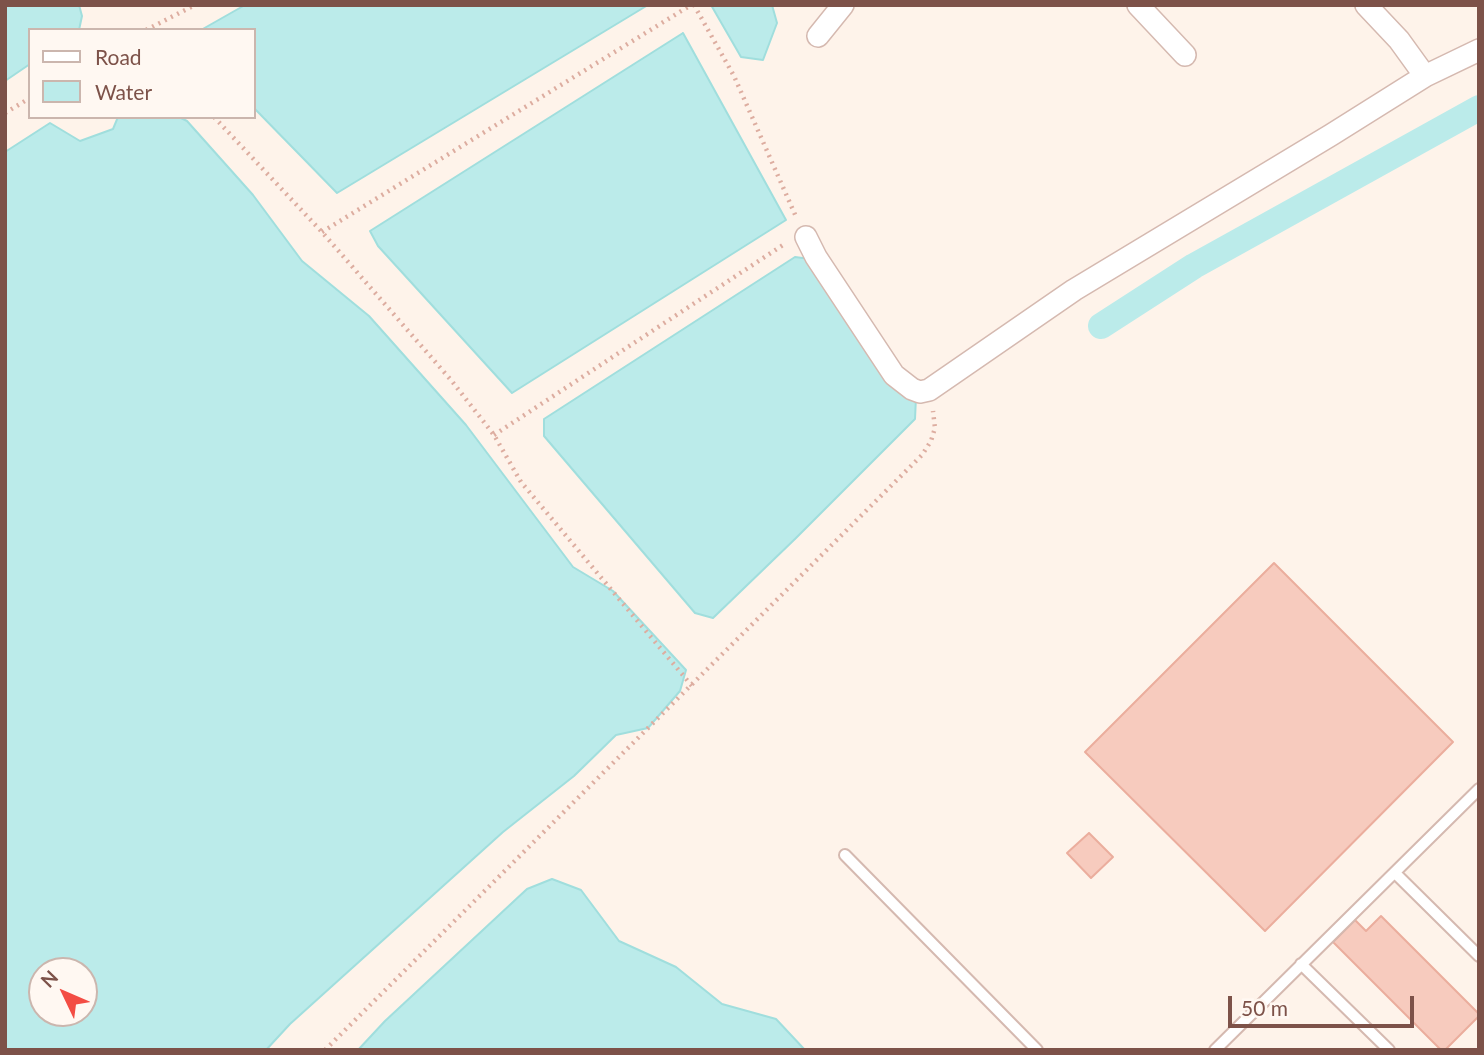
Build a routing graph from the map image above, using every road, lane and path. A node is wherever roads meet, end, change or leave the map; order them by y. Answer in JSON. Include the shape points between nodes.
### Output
{"nodes":[{"id":1,"x":195,"y":5,"type":"edge"},
{"id":2,"x":693,"y":5,"type":"edge"},
{"id":3,"x":843,"y":5,"type":"edge"},
{"id":4,"x":1138,"y":5,"type":"edge"},
{"id":5,"x":1366,"y":5,"type":"edge"},
{"id":6,"x":150,"y":28,"type":"edge"},
{"id":7,"x":818,"y":36,"type":"dead end"},
{"id":8,"x":1479,"y":50,"type":"edge"},
{"id":9,"x":1185,"y":55,"type":"dead end"},
{"id":10,"x":1426,"y":76,"type":"junction"},
{"id":11,"x":28,"y":99,"type":"edge"},
{"id":12,"x":5,"y":113,"type":"edge"},
{"id":13,"x":216,"y":119,"type":"edge"},
{"id":14,"x":322,"y":232,"type":"junction"},
{"id":15,"x":805,"y":235,"type":"junction"},
{"id":16,"x":929,"y":390,"type":"junction"},
{"id":17,"x":494,"y":435,"type":"junction"},
{"id":18,"x":692,"y":686,"type":"junction"},
{"id":19,"x":1479,"y":789,"type":"edge"},
{"id":20,"x":845,"y":855,"type":"dead end"},
{"id":21,"x":1395,"y":873,"type":"junction"},
{"id":22,"x":1479,"y":956,"type":"edge"},
{"id":23,"x":1301,"y":964,"type":"junction"},
{"id":24,"x":325,"y":1050,"type":"edge"},
{"id":25,"x":1037,"y":1050,"type":"edge"},
{"id":26,"x":1215,"y":1050,"type":"edge"},
{"id":27,"x":1390,"y":1050,"type":"edge"}],
"edges":[{"from":1,"to":6,"type":"path"},
{"from":2,"to":14,"type":"path"},
{"from":2,"to":15,"type":"path","via":[[734,76]]},
{"from":3,"to":7,"type":"street"},
{"from":4,"to":9,"type":"street"},
{"from":5,"to":10,"type":"street"},
{"from":8,"to":10,"type":"street"},
{"from":10,"to":16,"type":"street","via":[[1074,290]]},
{"from":11,"to":12,"type":"path"},
{"from":13,"to":14,"type":"path"},
{"from":14,"to":17,"type":"path"},
{"from":15,"to":16,"type":"street","via":[[894,374],[912,389]]},
{"from":15,"to":17,"type":"path"},
{"from":16,"to":18,"type":"path","via":[[935,428],[922,456]]},
{"from":17,"to":18,"type":"path","via":[[521,482]]},
{"from":18,"to":24,"type":"path"},
{"from":19,"to":21,"type":"lane"},
{"from":20,"to":25,"type":"lane"},
{"from":21,"to":22,"type":"lane"},
{"from":21,"to":23,"type":"lane"},
{"from":23,"to":26,"type":"lane"},
{"from":23,"to":27,"type":"lane"}]}
